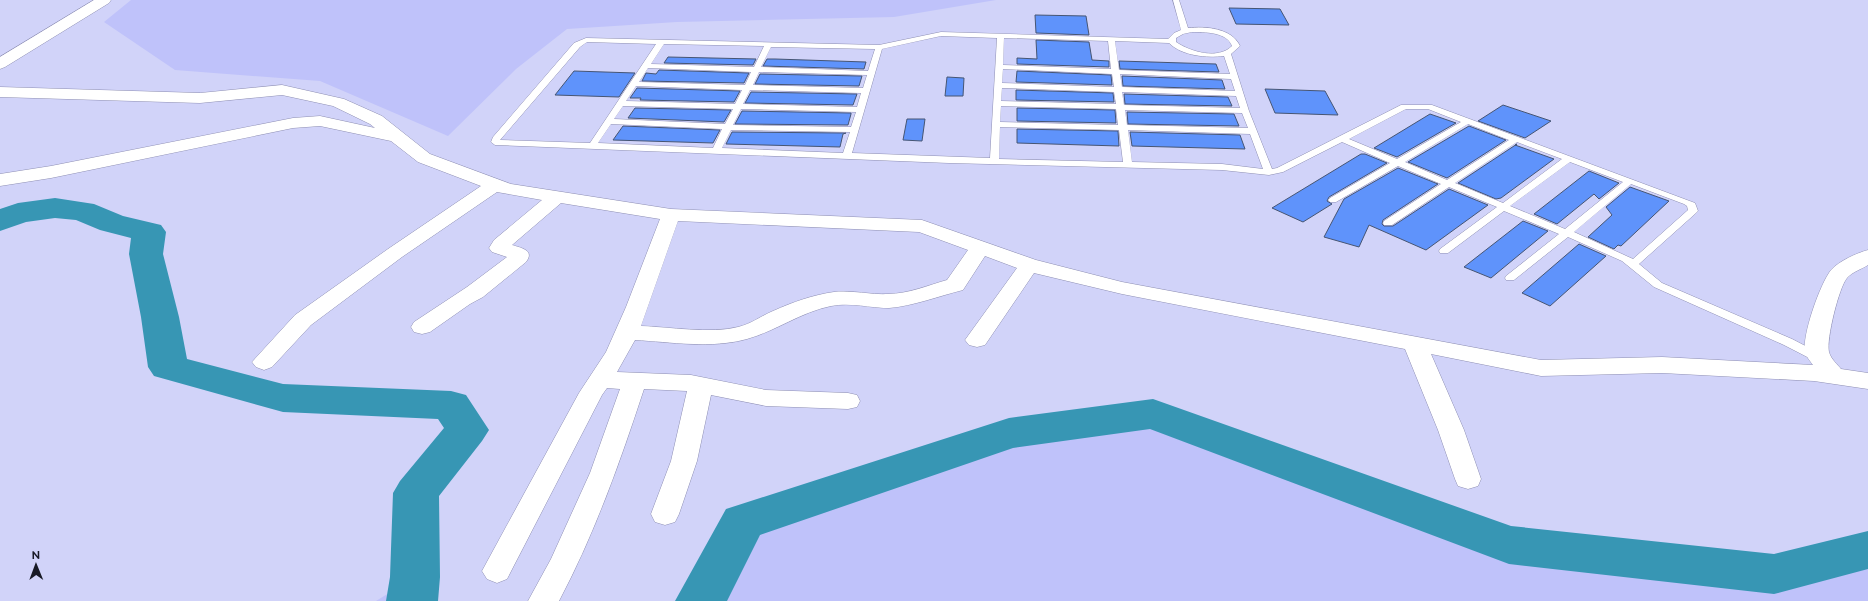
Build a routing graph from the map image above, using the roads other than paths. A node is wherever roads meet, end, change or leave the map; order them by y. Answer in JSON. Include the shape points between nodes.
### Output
{"nodes":[{"id":1,"x":104,"y":0,"type":"edge"},
{"id":2,"x":1176,"y":0,"type":"edge"},
{"id":3,"x":1185,"y":31,"type":"junction"},
{"id":4,"x":1001,"y":35,"type":"junction"},
{"id":5,"x":1111,"y":38,"type":"junction"},
{"id":6,"x":1172,"y":41,"type":"junction"},
{"id":7,"x":662,"y":42,"type":"junction"},
{"id":8,"x":769,"y":44,"type":"junction"},
{"id":9,"x":879,"y":47,"type":"junction"},
{"id":10,"x":1227,"y":53,"type":"junction"},
{"id":11,"x":0,"y":64,"type":"edge"},
{"id":12,"x":645,"y":66,"type":"junction"},
{"id":13,"x":999,"y":67,"type":"junction"},
{"id":14,"x":756,"y":70,"type":"junction"},
{"id":15,"x":1116,"y":72,"type":"junction"},
{"id":16,"x":872,"y":73,"type":"junction"},
{"id":17,"x":1235,"y":77,"type":"junction"},
{"id":18,"x":633,"y":84,"type":"junction"},
{"id":19,"x":998,"y":85,"type":"junction"},
{"id":20,"x":748,"y":88,"type":"junction"},
{"id":21,"x":1118,"y":90,"type":"junction"},
{"id":22,"x":866,"y":91,"type":"junction"},
{"id":23,"x":0,"y":92,"type":"edge"},
{"id":24,"x":1239,"y":94,"type":"junction"},
{"id":25,"x":621,"y":103,"type":"junction"},
{"id":26,"x":997,"y":103,"type":"junction"},
{"id":27,"x":738,"y":106,"type":"junction"},
{"id":28,"x":1121,"y":108,"type":"junction"},
{"id":29,"x":861,"y":110,"type":"junction"},
{"id":30,"x":1245,"y":111,"type":"junction"},
{"id":31,"x":608,"y":121,"type":"junction"},
{"id":32,"x":1468,"y":122,"type":"junction"},
{"id":33,"x":996,"y":124,"type":"junction"},
{"id":34,"x":728,"y":127,"type":"junction"},
{"id":35,"x":1123,"y":128,"type":"junction"},
{"id":36,"x":855,"y":130,"type":"junction"},
{"id":37,"x":1252,"y":131,"type":"junction"},
{"id":38,"x":400,"y":139,"type":"junction"},
{"id":39,"x":1342,"y":139,"type":"junction"},
{"id":40,"x":1516,"y":139,"type":"junction"},
{"id":41,"x":592,"y":146,"type":"junction"},
{"id":42,"x":716,"y":152,"type":"junction"},
{"id":43,"x":848,"y":156,"type":"junction"},
{"id":44,"x":1569,"y":158,"type":"junction"},
{"id":45,"x":994,"y":161,"type":"junction"},
{"id":46,"x":1398,"y":163,"type":"junction"},
{"id":47,"x":1128,"y":165,"type":"junction"},
{"id":48,"x":1268,"y":172,"type":"junction"},
{"id":49,"x":0,"y":180,"type":"edge"},
{"id":50,"x":1629,"y":180,"type":"junction"},
{"id":51,"x":1448,"y":183,"type":"junction"},
{"id":52,"x":495,"y":185,"type":"junction"},
{"id":53,"x":557,"y":197,"type":"junction"},
{"id":54,"x":1333,"y":200,"type":"dead end"},
{"id":55,"x":1503,"y":206,"type":"junction"},
{"id":56,"x":672,"y":215,"type":"junction"},
{"id":57,"x":1388,"y":224,"type":"dead end"},
{"id":58,"x":1568,"y":232,"type":"junction"},
{"id":59,"x":980,"y":248,"type":"junction"},
{"id":60,"x":1444,"y":251,"type":"dead end"},
{"id":61,"x":1868,"y":256,"type":"edge"},
{"id":62,"x":1634,"y":263,"type":"junction"},
{"id":63,"x":1029,"y":265,"type":"junction"},
{"id":64,"x":1510,"y":278,"type":"dead end"},
{"id":65,"x":422,"y":327,"type":"dead end"},
{"id":66,"x":628,"y":332,"type":"junction"},
{"id":67,"x":977,"y":340,"type":"dead end"},
{"id":68,"x":1414,"y":343,"type":"junction"},
{"id":69,"x":1820,"y":358,"type":"junction"},
{"id":70,"x":264,"y":362,"type":"dead end"},
{"id":71,"x":1834,"y":376,"type":"junction"},
{"id":72,"x":602,"y":380,"type":"junction"},
{"id":73,"x":635,"y":380,"type":"junction"},
{"id":74,"x":1868,"y":381,"type":"edge"},
{"id":75,"x":701,"y":385,"type":"junction"},
{"id":76,"x":848,"y":401,"type":"dead end"},
{"id":77,"x":1468,"y":479,"type":"dead end"},
{"id":78,"x":665,"y":514,"type":"dead end"},
{"id":79,"x":496,"y":571,"type":"dead end"},
{"id":80,"x":543,"y":601,"type":"edge"}],
"edges":[{"from":1,"to":11,"type":"street"},
{"from":2,"to":3,"type":"lane"},
{"from":3,"to":6,"type":"lane","via":[[1174,36]]},
{"from":3,"to":10,"type":"lane","via":[[1206,30],[1230,37],[1236,46]]},
{"from":4,"to":5,"type":"lane"},
{"from":4,"to":9,"type":"lane","via":[[941,34]]},
{"from":4,"to":13,"type":"lane"},
{"from":5,"to":6,"type":"lane"},
{"from":5,"to":15,"type":"lane"},
{"from":6,"to":10,"type":"lane","via":[[1176,46],[1193,53]]},
{"from":7,"to":8,"type":"lane"},
{"from":7,"to":12,"type":"lane"},
{"from":7,"to":41,"type":"lane","via":[[582,42],[496,139],[496,142]]},
{"from":8,"to":9,"type":"lane"},
{"from":8,"to":14,"type":"lane"},
{"from":9,"to":16,"type":"lane"},
{"from":10,"to":17,"type":"lane"},
{"from":12,"to":14,"type":"lane"},
{"from":12,"to":18,"type":"lane"},
{"from":13,"to":15,"type":"lane"},
{"from":13,"to":19,"type":"lane"},
{"from":14,"to":16,"type":"lane"},
{"from":14,"to":20,"type":"lane"},
{"from":15,"to":17,"type":"lane"},
{"from":15,"to":21,"type":"lane"},
{"from":16,"to":22,"type":"lane"},
{"from":17,"to":24,"type":"lane"},
{"from":18,"to":20,"type":"lane"},
{"from":18,"to":25,"type":"lane"},
{"from":19,"to":21,"type":"lane"},
{"from":19,"to":26,"type":"lane"},
{"from":20,"to":22,"type":"lane"},
{"from":20,"to":27,"type":"lane"},
{"from":21,"to":24,"type":"lane"},
{"from":21,"to":28,"type":"lane"},
{"from":22,"to":29,"type":"lane"},
{"from":23,"to":38,"type":"street","via":[[200,98],[282,90],[338,102],[376,120]]},
{"from":24,"to":30,"type":"lane"},
{"from":25,"to":27,"type":"lane"},
{"from":25,"to":31,"type":"lane"},
{"from":26,"to":28,"type":"lane"},
{"from":26,"to":33,"type":"lane"},
{"from":27,"to":29,"type":"lane"},
{"from":27,"to":34,"type":"lane"},
{"from":28,"to":30,"type":"lane"},
{"from":28,"to":35,"type":"lane"},
{"from":29,"to":36,"type":"lane"},
{"from":30,"to":37,"type":"lane"},
{"from":31,"to":34,"type":"lane"},
{"from":31,"to":41,"type":"lane"},
{"from":32,"to":39,"type":"lane","via":[[1429,107],[1404,107]]},
{"from":32,"to":40,"type":"lane"},
{"from":32,"to":46,"type":"lane"},
{"from":33,"to":35,"type":"lane"},
{"from":33,"to":45,"type":"lane"},
{"from":34,"to":36,"type":"lane"},
{"from":34,"to":42,"type":"lane"},
{"from":35,"to":37,"type":"lane"},
{"from":35,"to":47,"type":"lane"},
{"from":36,"to":43,"type":"lane"},
{"from":37,"to":48,"type":"lane"},
{"from":38,"to":49,"type":"street","via":[[320,121],[299,122]]},
{"from":38,"to":52,"type":"street","via":[[424,158]]},
{"from":39,"to":46,"type":"lane"},
{"from":39,"to":48,"type":"lane","via":[[1280,170]]},
{"from":40,"to":44,"type":"lane"},
{"from":40,"to":51,"type":"lane"},
{"from":41,"to":42,"type":"lane"},
{"from":42,"to":43,"type":"lane"},
{"from":43,"to":45,"type":"lane"},
{"from":44,"to":50,"type":"lane"},
{"from":44,"to":55,"type":"lane","via":[[1563,165]]},
{"from":45,"to":47,"type":"lane"},
{"from":46,"to":51,"type":"lane"},
{"from":46,"to":54,"type":"lane"},
{"from":47,"to":48,"type":"lane","via":[[1222,167]]},
{"from":50,"to":58,"type":"lane"},
{"from":50,"to":62,"type":"lane","via":[[1687,202],[1692,205],[1693,211]]},
{"from":51,"to":55,"type":"lane"},
{"from":51,"to":57,"type":"lane"},
{"from":52,"to":53,"type":"street"},
{"from":52,"to":70,"type":"street","via":[[303,320]]},
{"from":53,"to":56,"type":"street"},
{"from":53,"to":65,"type":"street","via":[[500,244],[499,248],[519,254],[519,258],[475,292],[462,298]]},
{"from":55,"to":58,"type":"lane"},
{"from":55,"to":60,"type":"lane"},
{"from":56,"to":59,"type":"street","via":[[922,226]]},
{"from":56,"to":66,"type":"street","via":[[656,251]]},
{"from":58,"to":62,"type":"lane"},
{"from":58,"to":64,"type":"lane"},
{"from":59,"to":63,"type":"street"},
{"from":59,"to":66,"type":"street","via":[[955,285],[902,299],[834,299],[809,304],[758,328],[719,337]]},
{"from":61,"to":69,"type":"street","via":[[1839,274],[1832,284],[1816,349]]},
{"from":62,"to":69,"type":"lane","via":[[1658,285]]},
{"from":63,"to":67,"type":"street"},
{"from":63,"to":68,"type":"street","via":[[1122,288]]},
{"from":66,"to":72,"type":"street"},
{"from":68,"to":71,"type":"street","via":[[1541,368],[1662,365]]},
{"from":68,"to":77,"type":"street"},
{"from":69,"to":71,"type":"street"},
{"from":71,"to":74,"type":"street"},
{"from":72,"to":73,"type":"street"},
{"from":72,"to":79,"type":"street","via":[[591,393]]},
{"from":73,"to":75,"type":"street"},
{"from":73,"to":80,"type":"street","via":[[603,473],[564,563]]},
{"from":75,"to":76,"type":"street","via":[[766,398]]},
{"from":75,"to":78,"type":"street","via":[[684,461]]}]}
